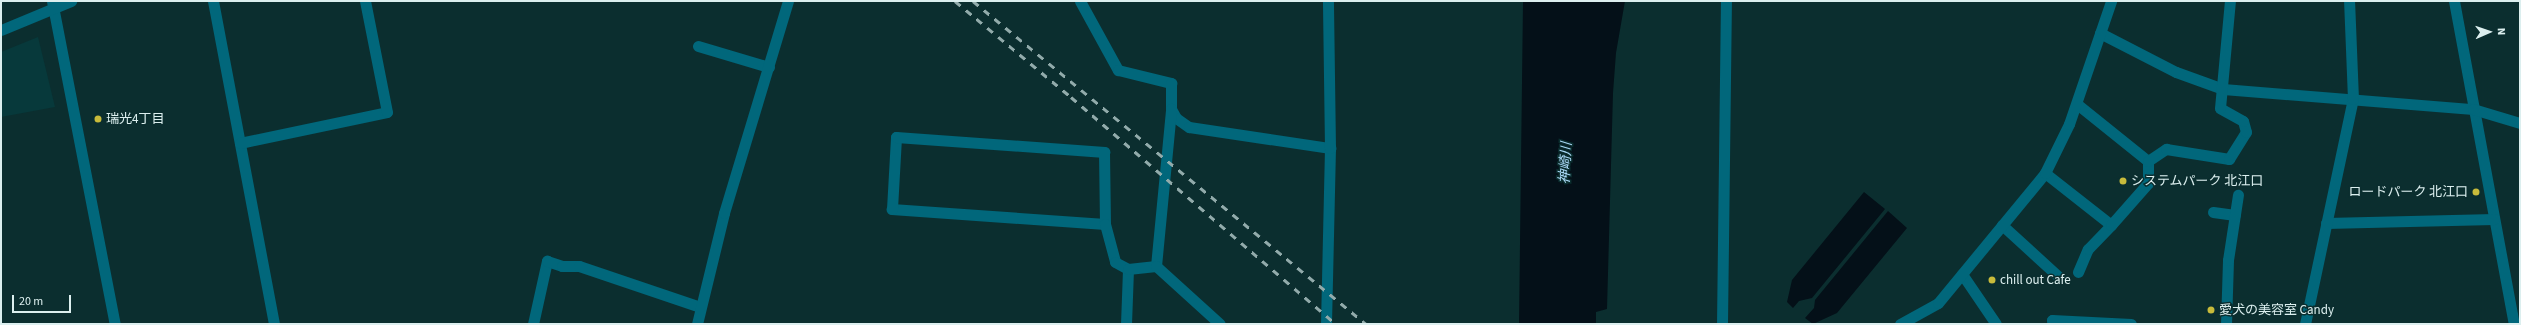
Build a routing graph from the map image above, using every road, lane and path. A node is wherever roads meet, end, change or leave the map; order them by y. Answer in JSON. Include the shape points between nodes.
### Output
{"nodes":[{"id":1,"x":71,"y":1,"type":"edge"},
{"id":2,"x":213,"y":1,"type":"edge"},
{"id":3,"x":365,"y":1,"type":"edge"},
{"id":4,"x":786,"y":1,"type":"edge"},
{"id":5,"x":1080,"y":1,"type":"edge"},
{"id":6,"x":1328,"y":1,"type":"edge"},
{"id":7,"x":1726,"y":1,"type":"edge"},
{"id":8,"x":2111,"y":1,"type":"edge"},
{"id":9,"x":2230,"y":1,"type":"edge"},
{"id":10,"x":2349,"y":1,"type":"edge"},
{"id":11,"x":2454,"y":1,"type":"edge"},
{"id":12,"x":54,"y":4,"type":"edge"},
{"id":13,"x":1,"y":30,"type":"edge"},
{"id":14,"x":2100,"y":33,"type":"junction"},
{"id":15,"x":698,"y":46,"type":"dead end"},
{"id":16,"x":769,"y":67,"type":"junction"},
{"id":17,"x":2223,"y":89,"type":"junction"},
{"id":18,"x":2353,"y":99,"type":"junction"},
{"id":19,"x":2077,"y":104,"type":"junction"},
{"id":20,"x":1171,"y":109,"type":"junction"},
{"id":21,"x":2473,"y":109,"type":"junction"},
{"id":22,"x":2520,"y":123,"type":"edge"},
{"id":23,"x":240,"y":143,"type":"junction"},
{"id":24,"x":1330,"y":148,"type":"junction"},
{"id":25,"x":2148,"y":161,"type":"junction"},
{"id":26,"x":2044,"y":173,"type":"junction"},
{"id":27,"x":2238,"y":195,"type":"dead end"},
{"id":28,"x":2213,"y":212,"type":"dead end"},
{"id":29,"x":2235,"y":215,"type":"junction"},
{"id":30,"x":2494,"y":219,"type":"junction"},
{"id":31,"x":2326,"y":223,"type":"junction"},
{"id":32,"x":1105,"y":224,"type":"junction"},
{"id":33,"x":2111,"y":224,"type":"junction"},
{"id":34,"x":2002,"y":225,"type":"junction"},
{"id":35,"x":1156,"y":266,"type":"junction"},
{"id":36,"x":1128,"y":269,"type":"junction"},
{"id":37,"x":2078,"y":272,"type":"dead end"},
{"id":38,"x":1962,"y":274,"type":"junction"},
{"id":39,"x":2060,"y":278,"type":"dead end"},
{"id":40,"x":700,"y":307,"type":"junction"},
{"id":41,"x":115,"y":324,"type":"edge"},
{"id":42,"x":274,"y":324,"type":"edge"},
{"id":43,"x":533,"y":324,"type":"edge"},
{"id":44,"x":697,"y":324,"type":"edge"},
{"id":45,"x":1126,"y":324,"type":"edge"},
{"id":46,"x":1220,"y":324,"type":"edge"},
{"id":47,"x":1326,"y":324,"type":"edge"},
{"id":48,"x":1722,"y":324,"type":"edge"},
{"id":49,"x":1902,"y":324,"type":"edge"},
{"id":50,"x":1996,"y":324,"type":"edge"},
{"id":51,"x":2053,"y":324,"type":"edge"},
{"id":52,"x":2131,"y":324,"type":"edge"},
{"id":53,"x":2226,"y":324,"type":"edge"},
{"id":54,"x":2305,"y":324,"type":"edge"},
{"id":55,"x":2514,"y":324,"type":"edge"}],
"edges":[{"from":1,"to":12,"type":"street"},
{"from":2,"to":23,"type":"street"},
{"from":3,"to":23,"type":"street","via":[[387,112]]},
{"from":4,"to":16,"type":"street"},
{"from":5,"to":20,"type":"street","via":[[1118,70],[1171,84]]},
{"from":6,"to":24,"type":"street"},
{"from":7,"to":48,"type":"street"},
{"from":8,"to":14,"type":"street"},
{"from":9,"to":17,"type":"street"},
{"from":10,"to":18,"type":"street"},
{"from":11,"to":21,"type":"street"},
{"from":12,"to":13,"type":"street"},
{"from":12,"to":41,"type":"street"},
{"from":14,"to":17,"type":"street","via":[[2176,72]]},
{"from":14,"to":19,"type":"street"},
{"from":15,"to":16,"type":"street"},
{"from":16,"to":40,"type":"street","via":[[724,213]]},
{"from":17,"to":18,"type":"street"},
{"from":17,"to":25,"type":"street","via":[[2220,108],[2243,121],[2246,132],[2229,159],[2166,149]]},
{"from":18,"to":21,"type":"street"},
{"from":18,"to":31,"type":"street"},
{"from":19,"to":25,"type":"street"},
{"from":19,"to":26,"type":"street","via":[[2070,124]]},
{"from":20,"to":24,"type":"street","via":[[1176,118],[1189,127]]},
{"from":20,"to":35,"type":"street"},
{"from":21,"to":22,"type":"street"},
{"from":21,"to":30,"type":"street"},
{"from":23,"to":42,"type":"street"},
{"from":24,"to":47,"type":"street"},
{"from":25,"to":33,"type":"street","via":[[2148,183]]},
{"from":26,"to":33,"type":"street"},
{"from":26,"to":34,"type":"street"},
{"from":27,"to":29,"type":"street"},
{"from":28,"to":29,"type":"street"},
{"from":29,"to":53,"type":"street","via":[[2228,260]]},
{"from":30,"to":31,"type":"street"},
{"from":30,"to":55,"type":"street"},
{"from":31,"to":54,"type":"street"},
{"from":32,"to":32,"type":"street","via":[[1104,152],[896,136],[892,209]]},
{"from":32,"to":36,"type":"street","via":[[1115,262]]},
{"from":33,"to":37,"type":"street","via":[[2088,249]]},
{"from":34,"to":38,"type":"street"},
{"from":34,"to":39,"type":"street"},
{"from":35,"to":36,"type":"street"},
{"from":35,"to":46,"type":"street"},
{"from":36,"to":45,"type":"street"},
{"from":38,"to":49,"type":"street","via":[[1938,303]]},
{"from":38,"to":50,"type":"street"},
{"from":40,"to":43,"type":"street","via":[[579,266],[562,266],[547,261]]},
{"from":40,"to":44,"type":"street"},
{"from":51,"to":52,"type":"street","via":[[2052,320]]}]}
